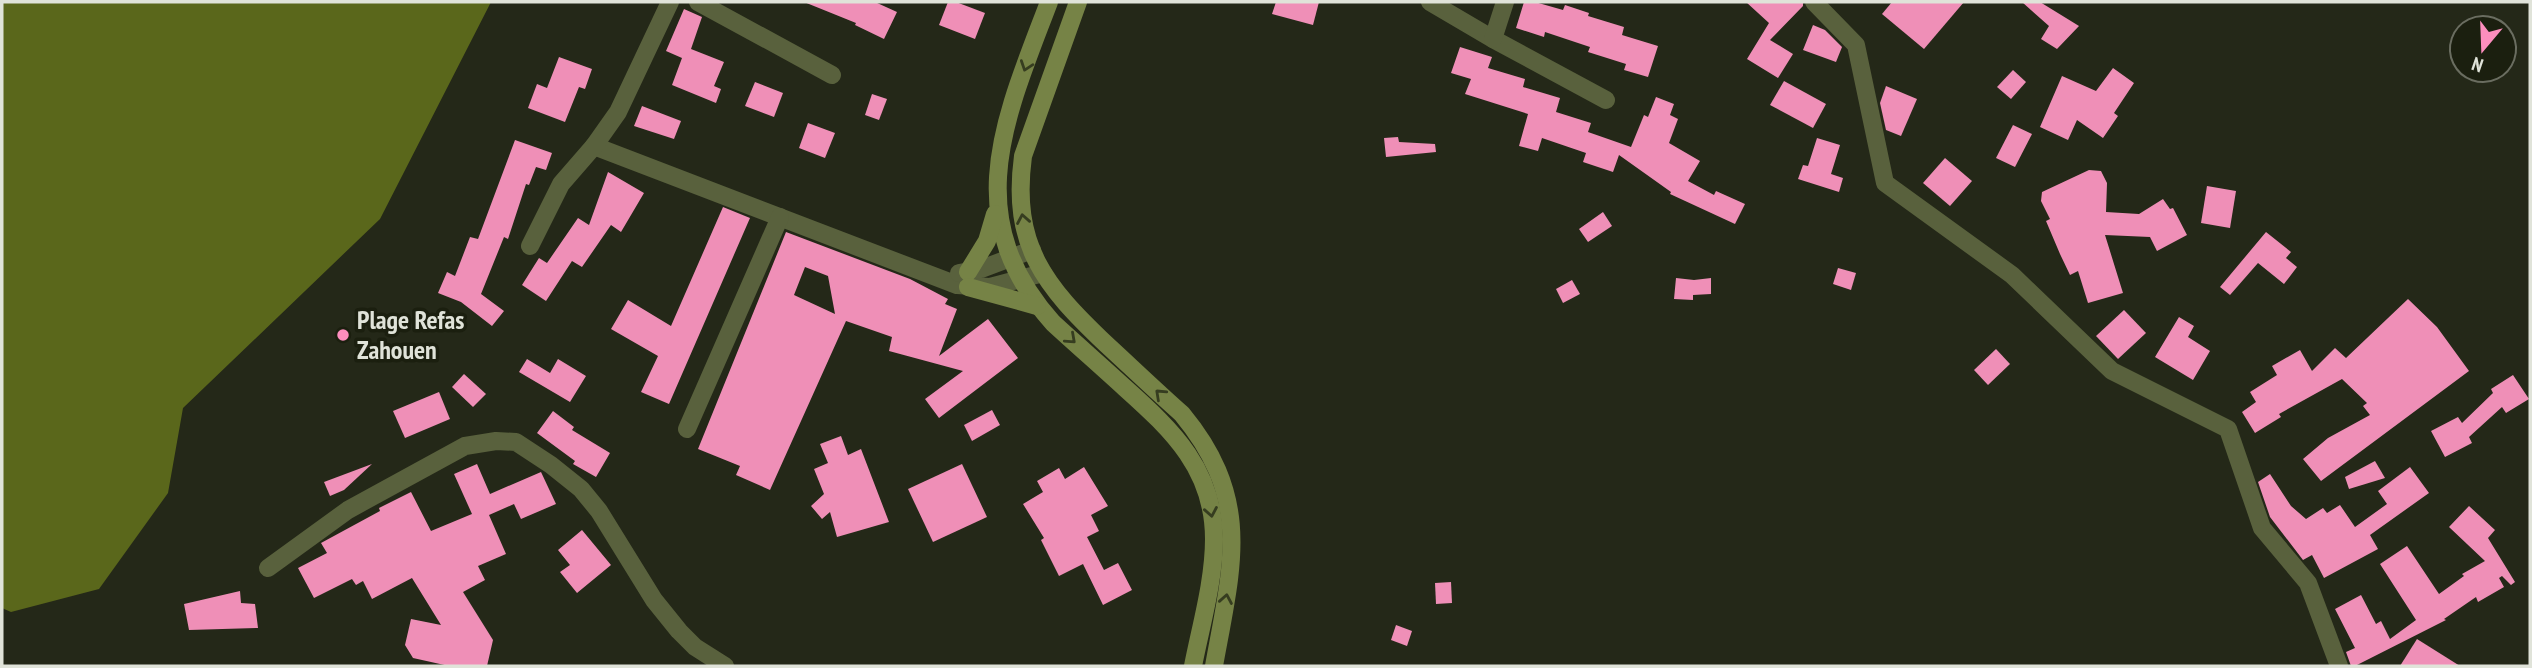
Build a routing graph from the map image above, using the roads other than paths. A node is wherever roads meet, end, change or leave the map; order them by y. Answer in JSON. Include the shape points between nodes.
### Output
{"nodes":[{"id":1,"x":670,"y":2,"type":"edge"},
{"id":2,"x":698,"y":2,"type":"edge"},
{"id":3,"x":1049,"y":2,"type":"edge"},
{"id":4,"x":1078,"y":2,"type":"edge"},
{"id":5,"x":1430,"y":2,"type":"edge"},
{"id":6,"x":1505,"y":2,"type":"edge"},
{"id":7,"x":1814,"y":2,"type":"edge"},
{"id":8,"x":1493,"y":39,"type":"junction"},
{"id":9,"x":831,"y":75,"type":"dead end"},
{"id":10,"x":1606,"y":100,"type":"dead end"},
{"id":11,"x":594,"y":146,"type":"junction"},
{"id":12,"x":997,"y":207,"type":"junction"},
{"id":13,"x":780,"y":217,"type":"junction"},
{"id":14,"x":530,"y":246,"type":"dead end"},
{"id":15,"x":1032,"y":250,"type":"junction"},
{"id":16,"x":1010,"y":258,"type":"junction"},
{"id":17,"x":1043,"y":273,"type":"junction"},
{"id":18,"x":968,"y":280,"type":"junction"},
{"id":19,"x":1020,"y":280,"type":"junction"},
{"id":20,"x":1037,"y":306,"type":"junction"},
{"id":21,"x":687,"y":429,"type":"dead end"},
{"id":22,"x":268,"y":568,"type":"dead end"},
{"id":23,"x":725,"y":666,"type":"edge"},
{"id":24,"x":1193,"y":666,"type":"edge"},
{"id":25,"x":1214,"y":666,"type":"edge"},
{"id":26,"x":2339,"y":666,"type":"edge"}],
"edges":[{"from":1,"to":11,"type":"street","via":[[618,112]]},
{"from":2,"to":9,"type":"street"},
{"from":3,"to":12,"type":"main road","one_way":true,"via":[[1002,142]]},
{"from":15,"to":4,"type":"main road","one_way":true,"via":[[1020,199],[1023,156]]},
{"from":5,"to":8,"type":"street"},
{"from":6,"to":8,"type":"street"},
{"from":7,"to":26,"type":"street","via":[[1856,45],[1885,183],[2012,275],[2112,371],[2228,429],[2262,528],[2308,583]]},
{"from":8,"to":10,"type":"street"},
{"from":11,"to":13,"type":"street"},
{"from":11,"to":14,"type":"street","via":[[561,184]]},
{"from":12,"to":16,"type":"main road"},
{"from":12,"to":18,"type":"main road"},
{"from":13,"to":18,"type":"street","via":[[931,276]]},
{"from":13,"to":21,"type":"street"},
{"from":15,"to":16,"type":"street"},
{"from":15,"to":17,"type":"main road"},
{"from":16,"to":18,"type":"street"},
{"from":16,"to":19,"type":"main road"},
{"from":17,"to":19,"type":"street"},
{"from":25,"to":17,"type":"main road","one_way":true,"via":[[1233,546],[1218,470],[1182,414],[1071,311]]},
{"from":18,"to":19,"type":"street","via":[[990,287]]},
{"from":18,"to":20,"type":"main road"},
{"from":19,"to":20,"type":"main road"},
{"from":20,"to":24,"type":"main road","one_way":true,"via":[[1164,423],[1200,476],[1214,538]]},
{"from":22,"to":23,"type":"street","via":[[348,510],[465,446],[516,442],[581,489],[679,631]]}]}
